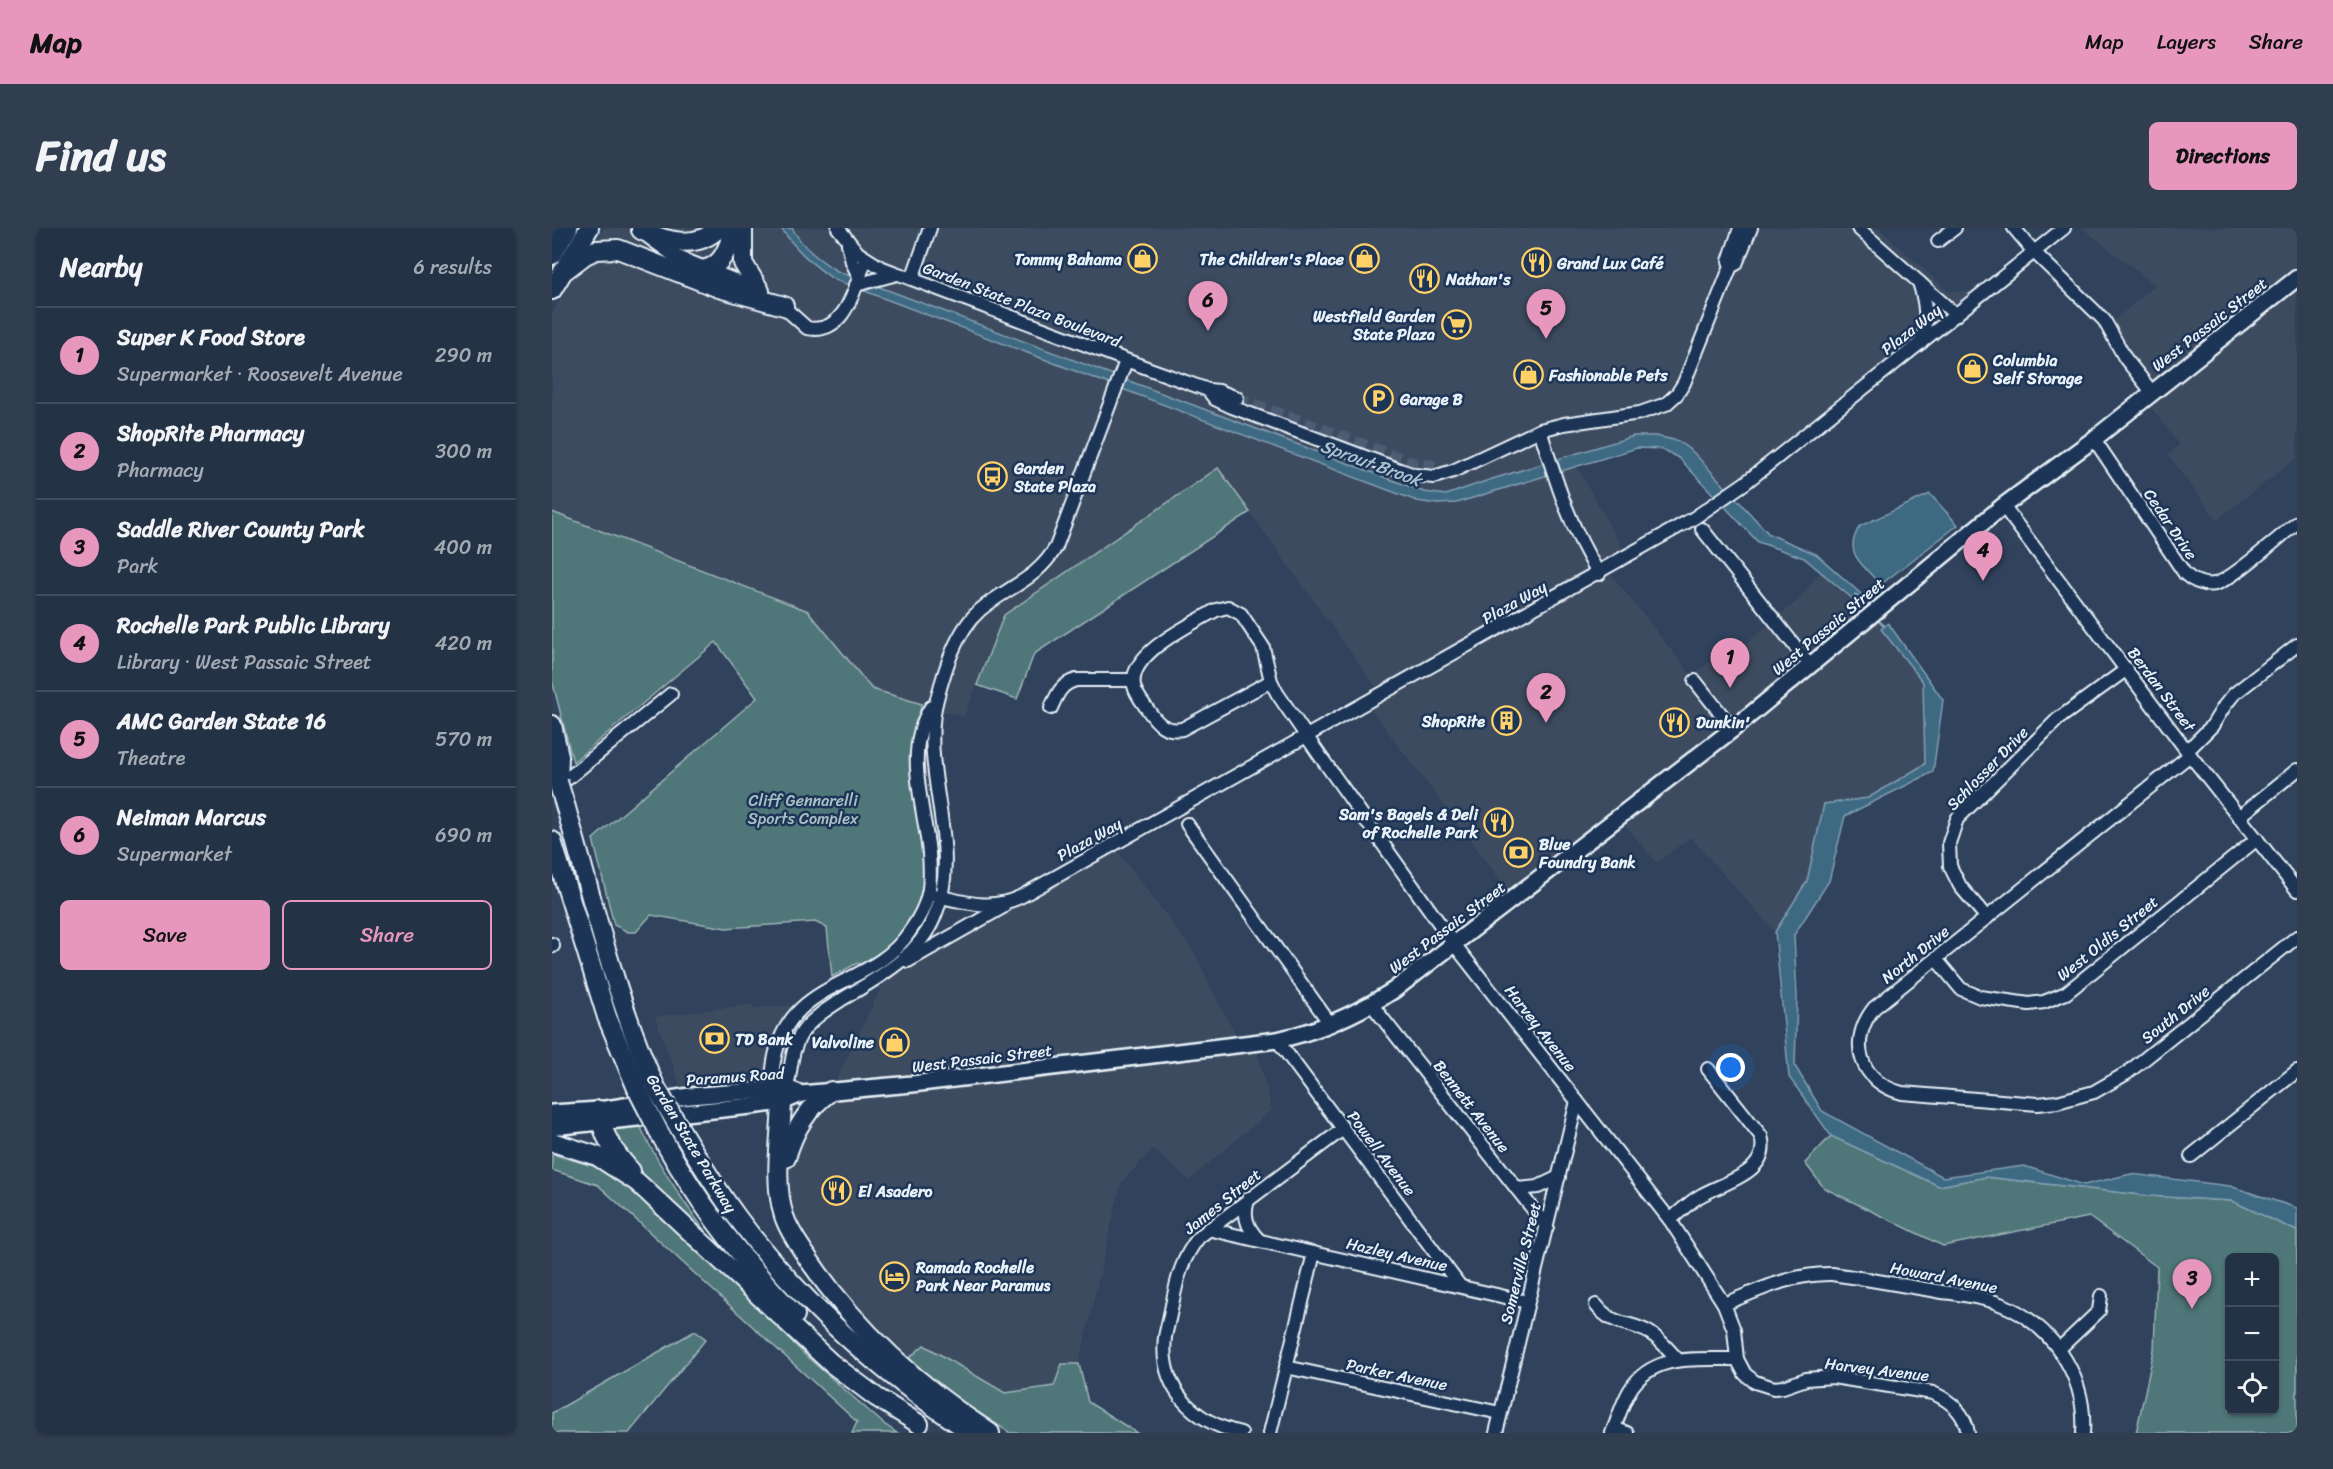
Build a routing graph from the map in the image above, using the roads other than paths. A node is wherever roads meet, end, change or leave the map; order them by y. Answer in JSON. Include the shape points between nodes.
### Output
{"nodes":[{"id":1,"x":568,"y":228,"type":"edge"},
{"id":2,"x":589,"y":228,"type":"edge"},
{"id":3,"x":719,"y":228,"type":"edge"},
{"id":4,"x":735,"y":228,"type":"edge"},
{"id":5,"x":743,"y":228,"type":"edge"},
{"id":6,"x":838,"y":228,"type":"edge"},
{"id":7,"x":930,"y":228,"type":"edge"},
{"id":8,"x":1740,"y":228,"type":"edge"},
{"id":9,"x":1750,"y":228,"type":"edge"},
{"id":10,"x":1858,"y":228,"type":"edge"},
{"id":11,"x":1955,"y":228,"type":"edge"},
{"id":12,"x":2014,"y":228,"type":"edge"},
{"id":13,"x":2064,"y":228,"type":"edge"},
{"id":14,"x":640,"y":229,"type":"edge"},
{"id":15,"x":1938,"y":241,"type":"dead end"},
{"id":16,"x":848,"y":243,"type":"junction"},
{"id":17,"x":2034,"y":252,"type":"junction"},
{"id":18,"x":552,"y":255,"type":"edge"},
{"id":19,"x":866,"y":259,"type":"junction"},
{"id":20,"x":1731,"y":266,"type":"junction"},
{"id":21,"x":706,"y":269,"type":"junction"},
{"id":22,"x":564,"y":271,"type":"junction"},
{"id":23,"x":897,"y":274,"type":"junction"},
{"id":24,"x":2297,"y":278,"type":"edge"},
{"id":25,"x":912,"y":279,"type":"junction"},
{"id":26,"x":861,"y":281,"type":"junction"},
{"id":27,"x":1919,"y":281,"type":"junction"},
{"id":28,"x":552,"y":290,"type":"edge"},
{"id":29,"x":760,"y":291,"type":"junction"},
{"id":30,"x":784,"y":306,"type":"junction"},
{"id":31,"x":1956,"y":315,"type":"junction"},
{"id":32,"x":1921,"y":343,"type":"junction"},
{"id":33,"x":1126,"y":361,"type":"junction"},
{"id":34,"x":1208,"y":390,"type":"junction"},
{"id":35,"x":2152,"y":392,"type":"junction"},
{"id":36,"x":1237,"y":398,"type":"tunnel mouth"},
{"id":37,"x":1540,"y":430,"type":"junction"},
{"id":38,"x":2094,"y":439,"type":"junction"},
{"id":39,"x":1467,"y":464,"type":"junction"},
{"id":40,"x":1441,"y":467,"type":"tunnel mouth"},
{"id":41,"x":2003,"y":506,"type":"junction"},
{"id":42,"x":2297,"y":523,"type":"edge"},
{"id":43,"x":1702,"y":529,"type":"dead end"},
{"id":44,"x":1599,"y":574,"type":"junction"},
{"id":45,"x":2297,"y":645,"type":"edge"},
{"id":46,"x":1810,"y":665,"type":"junction"},
{"id":47,"x":2127,"y":669,"type":"junction"},
{"id":48,"x":1133,"y":680,"type":"junction"},
{"id":49,"x":1270,"y":681,"type":"junction"},
{"id":50,"x":1695,"y":681,"type":"dead end"},
{"id":51,"x":671,"y":694,"type":"dead end"},
{"id":52,"x":937,"y":697,"type":"junction"},
{"id":53,"x":1051,"y":708,"type":"dead end"},
{"id":54,"x":552,"y":725,"type":"edge"},
{"id":55,"x":1733,"y":729,"type":"junction"},
{"id":56,"x":1306,"y":736,"type":"junction"},
{"id":57,"x":2189,"y":753,"type":"junction"},
{"id":58,"x":554,"y":760,"type":"edge"},
{"id":59,"x":2297,"y":770,"type":"edge"},
{"id":60,"x":555,"y":787,"type":"edge"},
{"id":61,"x":937,"y":799,"type":"junction"},
{"id":62,"x":922,"y":801,"type":"junction"},
{"id":63,"x":2239,"y":817,"type":"junction"},
{"id":64,"x":1187,"y":824,"type":"dead end"},
{"id":65,"x":2257,"y":839,"type":"junction"},
{"id":66,"x":552,"y":841,"type":"edge"},
{"id":67,"x":2297,"y":890,"type":"edge"},
{"id":68,"x":928,"y":894,"type":"junction"},
{"id":69,"x":942,"y":897,"type":"junction"},
{"id":70,"x":1020,"y":897,"type":"junction"},
{"id":71,"x":1987,"y":918,"type":"junction"},
{"id":72,"x":2297,"y":936,"type":"edge"},
{"id":73,"x":1454,"y":944,"type":"junction"},
{"id":74,"x":1936,"y":959,"type":"junction"},
{"id":75,"x":889,"y":971,"type":"junction"},
{"id":76,"x":1372,"y":1005,"type":"junction"},
{"id":77,"x":1331,"y":1025,"type":"junction"},
{"id":78,"x":1277,"y":1040,"type":"junction"},
{"id":79,"x":1708,"y":1069,"type":"dead end"},
{"id":80,"x":2297,"y":1071,"type":"edge"},
{"id":81,"x":647,"y":1088,"type":"junction"},
{"id":82,"x":852,"y":1090,"type":"joint"},
{"id":83,"x":831,"y":1091,"type":"junction"},
{"id":84,"x":786,"y":1093,"type":"junction"},
{"id":85,"x":1577,"y":1101,"type":"junction"},
{"id":86,"x":2065,"y":1101,"type":"joint"},
{"id":87,"x":552,"y":1113,"type":"edge"},
{"id":88,"x":600,"y":1116,"type":"junction"},
{"id":89,"x":552,"y":1127,"type":"edge"},
{"id":90,"x":1343,"y":1128,"type":"junction"},
{"id":91,"x":552,"y":1142,"type":"edge"},
{"id":92,"x":2191,"y":1156,"type":"dead end"},
{"id":93,"x":1559,"y":1177,"type":"junction"},
{"id":94,"x":779,"y":1180,"type":"junction"},
{"id":95,"x":1517,"y":1188,"type":"junction"},
{"id":96,"x":1249,"y":1198,"type":"junction"},
{"id":97,"x":656,"y":1199,"type":"junction"},
{"id":98,"x":1670,"y":1220,"type":"junction"},
{"id":99,"x":1547,"y":1227,"type":"junction"},
{"id":100,"x":1208,"y":1229,"type":"junction"},
{"id":101,"x":1259,"y":1240,"type":"junction"},
{"id":102,"x":1314,"y":1253,"type":"junction"},
{"id":103,"x":1460,"y":1286,"type":"junction"},
{"id":104,"x":2101,"y":1296,"type":"dead end"},
{"id":105,"x":1527,"y":1302,"type":"junction"},
{"id":106,"x":1724,"y":1304,"type":"junction"},
{"id":107,"x":1596,"y":1305,"type":"dead end"},
{"id":108,"x":2059,"y":1349,"type":"junction"},
{"id":109,"x":1737,"y":1359,"type":"junction"},
{"id":110,"x":1678,"y":1360,"type":"junction"},
{"id":111,"x":1286,"y":1367,"type":"junction"},
{"id":112,"x":1500,"y":1413,"type":"junction"},
{"id":113,"x":926,"y":1428,"type":"edge"},
{"id":114,"x":1613,"y":1430,"type":"edge"},
{"id":115,"x":972,"y":1433,"type":"edge"},
{"id":116,"x":990,"y":1433,"type":"edge"},
{"id":117,"x":1241,"y":1433,"type":"edge"},
{"id":118,"x":1270,"y":1433,"type":"edge"},
{"id":119,"x":1496,"y":1433,"type":"edge"},
{"id":120,"x":1627,"y":1433,"type":"edge"},
{"id":121,"x":1968,"y":1433,"type":"edge"},
{"id":122,"x":2083,"y":1433,"type":"edge"}],
"edges":[{"from":1,"to":18,"type":"highway"},
{"from":2,"to":22,"type":"highway"},
{"from":3,"to":14,"type":"highway","via":[[707,237],[689,242],[668,241]]},
{"from":4,"to":21,"type":"highway","via":[[721,260]]},
{"from":5,"to":29,"type":"highway","via":[[743,263]]},
{"from":6,"to":16,"type":"street","name":"Garden State Plaza Boulevard"},
{"from":7,"to":25,"type":"street"},
{"from":8,"to":20,"type":"street","name":"Garden State Plaza Boulevard","via":[[1729,261]]},
{"from":9,"to":20,"type":"street","name":"Garden State Plaza Boulevard","via":[[1736,264]]},
{"from":10,"to":27,"type":"street"},
{"from":11,"to":15,"type":"street"},
{"from":12,"to":17,"type":"street"},
{"from":13,"to":17,"type":"street","name":"Plaza Way"},
{"from":14,"to":21,"type":"street","via":[[664,250]]},
{"from":16,"to":19,"type":"street","name":"Garden State Plaza Boulevard"},
{"from":16,"to":26,"type":"street"},
{"from":17,"to":31,"type":"street","name":"Plaza Way"},
{"from":17,"to":35,"type":"street","via":[[2104,321],[2125,358]]},
{"from":19,"to":23,"type":"street","name":"Garden State Plaza Boulevard"},
{"from":19,"to":26,"type":"street"},
{"from":20,"to":37,"type":"street","name":"Garden State Plaza Boulevard","via":[[1690,370],[1673,398],[1640,413]]},
{"from":21,"to":29,"type":"street"},
{"from":22,"to":28,"type":"highway"},
{"from":22,"to":30,"type":"highway","via":[[596,250],[618,249],[719,288]]},
{"from":23,"to":25,"type":"street","name":"Garden State Plaza Boulevard"},
{"from":23,"to":26,"type":"street"},
{"from":24,"to":35,"type":"main road","name":"West Passaic Street"},
{"from":25,"to":33,"type":"street","name":"Garden State Plaza Boulevard"},
{"from":26,"to":30,"type":"street","via":[[840,318],[821,328],[807,328]]},
{"from":27,"to":31,"type":"street"},
{"from":27,"to":32,"type":"street","via":[[1926,307]]},
{"from":29,"to":30,"type":"street"},
{"from":31,"to":32,"type":"street","name":"Plaza Way"},
{"from":32,"to":44,"type":"street","name":"Plaza Way","via":[[1737,489]]},
{"from":33,"to":34,"type":"street","name":"Garden State Plaza Boulevard"},
{"from":33,"to":52,"type":"street","via":[[1049,559],[970,621],[954,650]]},
{"from":34,"to":36,"type":"street","name":"Garden State Plaza Boulevard"},
{"from":34,"to":39,"type":"street","name":"Garden State Plaza Boulevard","via":[[1215,399],[1232,406],[1415,475],[1434,477]]},
{"from":35,"to":38,"type":"main road","name":"West Passaic Street"},
{"from":37,"to":39,"type":"street","name":"Garden State Plaza Boulevard"},
{"from":37,"to":44,"type":"street","via":[[1576,533]]},
{"from":38,"to":41,"type":"main road","name":"West Passaic Street"},
{"from":38,"to":42,"type":"street","name":"Cedar Drive","via":[[2185,574],[2199,584],[2224,580]]},
{"from":39,"to":40,"type":"street","name":"Garden State Plaza Boulevard"},
{"from":41,"to":46,"type":"main road","name":"West Passaic Street"},
{"from":41,"to":47,"type":"street","name":"Berdan Street"},
{"from":43,"to":46,"type":"street"},
{"from":44,"to":56,"type":"street","name":"Plaza Way"},
{"from":45,"to":57,"type":"street","name":"North Drive","via":[[2234,694]]},
{"from":46,"to":55,"type":"main road","name":"West Passaic Street"},
{"from":47,"to":57,"type":"street","name":"Berdan Street"},
{"from":47,"to":71,"type":"street","name":"Schlosser Drive","via":[[2058,720],[1957,819],[1949,843],[1950,866],[1960,886]]},
{"from":48,"to":49,"type":"street","via":[[1137,695],[1157,723],[1176,730]]},
{"from":48,"to":49,"type":"street","name":"Harvey Avenue","via":[[1137,667],[1150,651],[1216,610],[1228,608],[1241,614],[1259,640]]},
{"from":48,"to":53,"type":"street","via":[[1068,682],[1060,687]]},
{"from":49,"to":56,"type":"street","name":"Harvey Avenue"},
{"from":50,"to":55,"type":"street"},
{"from":51,"to":60,"type":"street"},
{"from":52,"to":61,"type":"street","via":[[932,735]]},
{"from":52,"to":62,"type":"street","via":[[924,718],[915,754]]},
{"from":54,"to":58,"type":"highway","name":"Garden State Parkway"},
{"from":55,"to":73,"type":"main road","name":"West Passaic Street"},
{"from":56,"to":70,"type":"street","name":"Plaza Way"},
{"from":56,"to":73,"type":"street","name":"Harvey Avenue"},
{"from":57,"to":63,"type":"street","name":"Berdan Street"},
{"from":57,"to":71,"type":"street","name":"North Drive"},
{"from":58,"to":60,"type":"highway","name":"Garden State Parkway"},
{"from":59,"to":63,"type":"street"},
{"from":60,"to":81,"type":"highway","name":"Garden State Parkway","bridge":true,"via":[[566,808]]},
{"from":61,"to":62,"type":"street"},
{"from":61,"to":69,"type":"street","via":[[946,873]]},
{"from":62,"to":68,"type":"street","via":[[930,861]]},
{"from":63,"to":65,"type":"street","name":"Berdan Street"},
{"from":64,"to":77,"type":"street"},
{"from":65,"to":67,"type":"street","name":"Berdan Street"},
{"from":65,"to":74,"type":"street","name":"West Oldis Street","via":[[2055,999],[2029,1004],[1980,997],[1961,989]]},
{"from":66,"to":81,"type":"highway","name":"Garden State Parkway","via":[[607,1017]]},
{"from":68,"to":69,"type":"street","name":"Plaza Way"},
{"from":68,"to":84,"type":"street","via":[[921,914],[895,950],[829,988],[793,1015],[778,1044],[774,1064]]},
{"from":69,"to":70,"type":"street","name":"Plaza Way","via":[[988,906]]},
{"from":69,"to":75,"type":"street","via":[[926,936]]},
{"from":70,"to":75,"type":"street"},
{"from":71,"to":74,"type":"street","name":"North Drive"},
{"from":72,"to":86,"type":"street","name":"South Drive","via":[[2127,1073],[2094,1092]]},
{"from":73,"to":76,"type":"main road","name":"West Passaic Street"},
{"from":73,"to":85,"type":"street","name":"Harvey Avenue"},
{"from":74,"to":86,"type":"street","name":"North Drive","via":[[1874,1008],[1864,1024],[1861,1053],[1875,1079],[1902,1093],[2038,1104]]},
{"from":75,"to":84,"type":"street","via":[[825,1010],[803,1031],[791,1059]]},
{"from":76,"to":77,"type":"main road","name":"West Passaic Street"},
{"from":76,"to":95,"type":"street","name":"Bennett Avenue"},
{"from":77,"to":78,"type":"main road","name":"West Passaic Street"},
{"from":78,"to":82,"type":"main road","name":"West Passaic Street"},
{"from":78,"to":90,"type":"street","name":"Powell Avenue"},
{"from":79,"to":98,"type":"street","via":[[1761,1136],[1762,1150],[1756,1164],[1744,1175],[1698,1197]]},
{"from":80,"to":92,"type":"street"},
{"from":81,"to":113,"type":"highway","name":"Garden State Parkway","bridge":true,"via":[[658,1130],[694,1191],[757,1274],[846,1365]]},
{"from":81,"to":115,"type":"highway","name":"Garden State Parkway","bridge":true,"via":[[680,1129],[736,1217],[795,1289],[862,1353]]},
{"from":82,"to":83,"type":"main road","name":"Paramus Road"},
{"from":83,"to":84,"type":"main road","name":"Paramus Road"},
{"from":83,"to":94,"type":"highway","via":[[814,1105],[798,1127]]},
{"from":84,"to":88,"type":"main road","name":"Paramus Road"},
{"from":84,"to":94,"type":"highway"},
{"from":85,"to":93,"type":"street","name":"Somerville Street"},
{"from":85,"to":98,"type":"street","name":"Harvey Avenue"},
{"from":87,"to":88,"type":"main road"},
{"from":88,"to":89,"type":"main road"},
{"from":88,"to":97,"type":"highway","via":[[603,1133],[616,1154]]},
{"from":90,"to":96,"type":"street","name":"James Street"},
{"from":90,"to":103,"type":"street","name":"Powell Avenue"},
{"from":91,"to":97,"type":"highway","via":[[597,1156],[619,1168]]},
{"from":93,"to":95,"type":"street","via":[[1538,1187]]},
{"from":93,"to":99,"type":"street","name":"Somerville Street"},
{"from":94,"to":116,"type":"highway","via":[[784,1218],[843,1306],[923,1384]]},
{"from":95,"to":99,"type":"street","name":"Bennett Avenue"},
{"from":96,"to":100,"type":"street","name":"James Street"},
{"from":96,"to":101,"type":"street","via":[[1247,1224]]},
{"from":97,"to":113,"type":"highway","via":[[831,1364]]},
{"from":98,"to":106,"type":"street","name":"Harvey Avenue"},
{"from":99,"to":105,"type":"street","name":"Somerville Street"},
{"from":100,"to":101,"type":"street","name":"Hazley Avenue"},
{"from":100,"to":117,"type":"street","name":"James Street","via":[[1190,1248],[1179,1273],[1165,1338],[1166,1366],[1177,1392],[1195,1413],[1216,1426]]},
{"from":101,"to":102,"type":"street","name":"Hazley Avenue"},
{"from":102,"to":103,"type":"street","name":"Hazley Avenue"},
{"from":102,"to":111,"type":"street"},
{"from":103,"to":105,"type":"street","name":"Hazley Avenue"},
{"from":104,"to":108,"type":"street","via":[[2099,1311]]},
{"from":105,"to":112,"type":"street","name":"Somerville Street"},
{"from":106,"to":108,"type":"street","name":"Howard Avenue","via":[[1794,1277],[1832,1274],[1994,1302],[2031,1321]]},
{"from":106,"to":109,"type":"street","name":"Harvey Avenue","via":[[1734,1330]]},
{"from":107,"to":110,"type":"street","via":[[1608,1318],[1650,1333]]},
{"from":108,"to":122,"type":"street","name":"Howard Avenue","via":[[2080,1394]]},
{"from":109,"to":110,"type":"street"},
{"from":109,"to":121,"type":"street","name":"Harvey Avenue","via":[[1750,1378],[1774,1388],[1833,1377],[1933,1393],[1960,1412]]},
{"from":110,"to":114,"type":"street","via":[[1654,1367],[1635,1382]]},
{"from":111,"to":112,"type":"street","name":"Parker Avenue"},
{"from":111,"to":118,"type":"street"},
{"from":112,"to":119,"type":"street","name":"Somerville Street"},
{"from":114,"to":120,"type":"street"}]}
